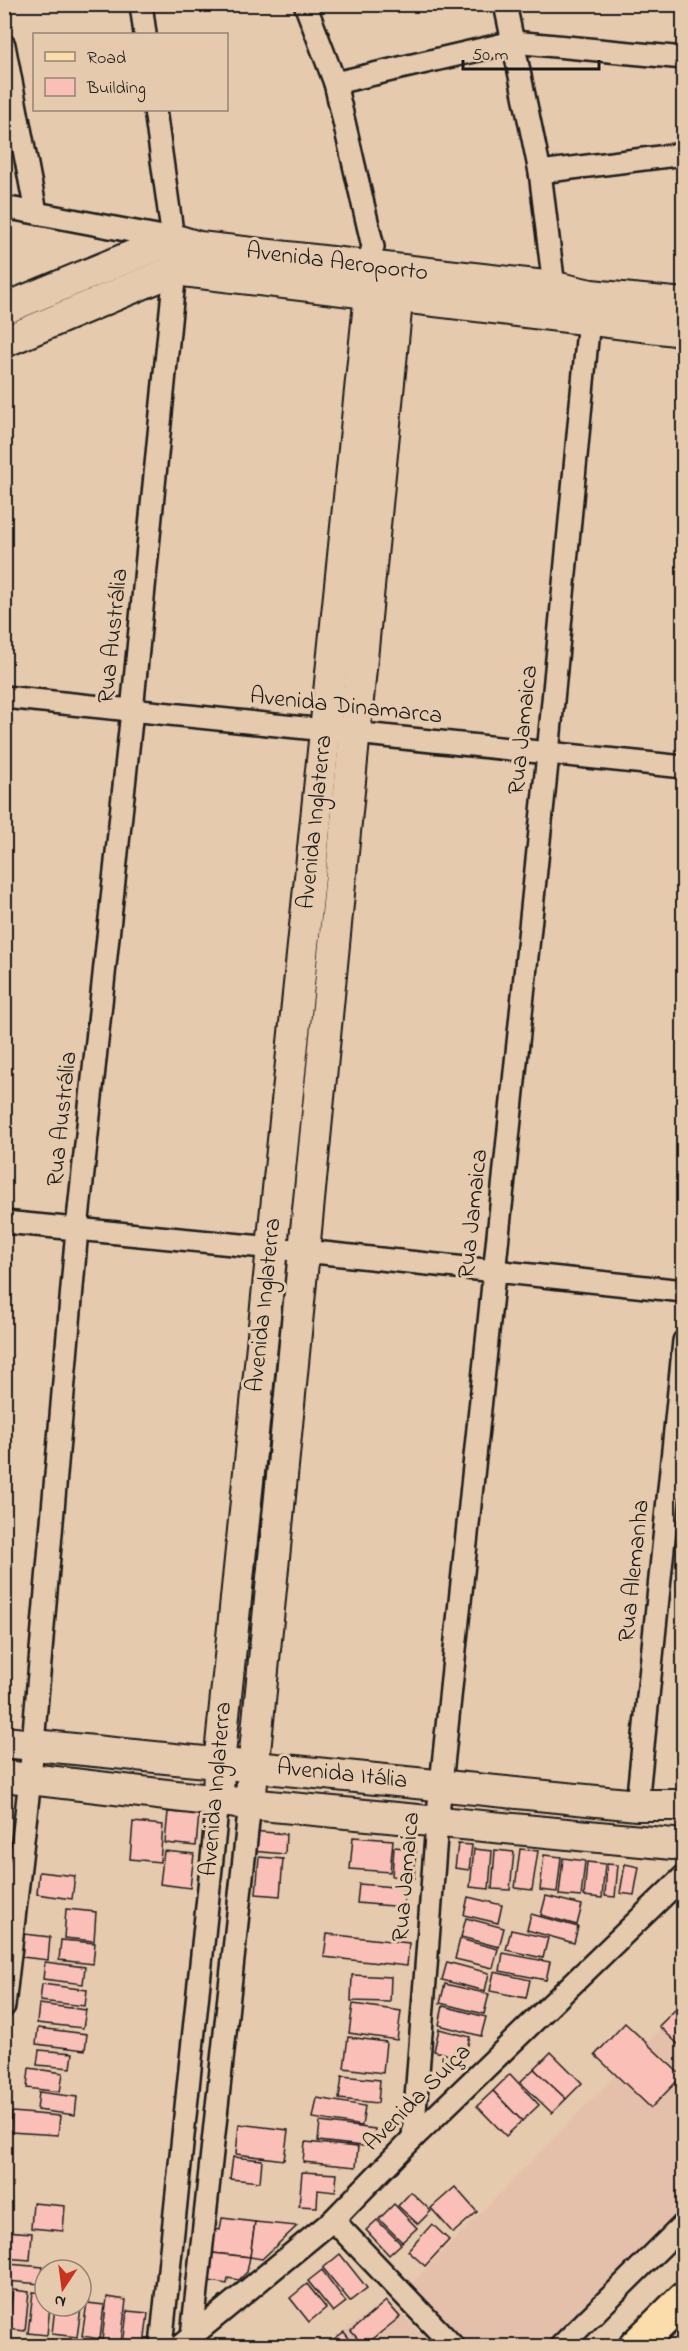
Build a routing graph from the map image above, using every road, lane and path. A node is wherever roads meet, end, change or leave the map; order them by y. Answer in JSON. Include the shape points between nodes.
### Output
{"nodes":[{"id":1,"x":141,"y":4,"type":"edge"},
{"id":2,"x":305,"y":4,"type":"edge"},
{"id":3,"x":505,"y":4,"type":"edge"},
{"id":4,"x":145,"y":33,"type":"edge"},
{"id":5,"x":513,"y":42,"type":"junction"},
{"id":6,"x":4,"y":45,"type":"edge"},
{"id":7,"x":684,"y":58,"type":"edge"},
{"id":8,"x":335,"y":83,"type":"junction"},
{"id":9,"x":155,"y":111,"type":"edge"},
{"id":10,"x":684,"y":154,"type":"edge"},
{"id":11,"x":540,"y":172,"type":"junction"},
{"id":12,"x":4,"y":207,"type":"edge"},
{"id":13,"x":36,"y":212,"type":"junction"},
{"id":14,"x":173,"y":239,"type":"junction"},
{"id":15,"x":370,"y":268,"type":"junction"},
{"id":16,"x":175,"y":270,"type":"junction"},
{"id":17,"x":399,"y":284,"type":"junction"},
{"id":18,"x":554,"y":287,"type":"junction"},
{"id":19,"x":684,"y":303,"type":"edge"},
{"id":20,"x":590,"y":308,"type":"junction"},
{"id":21,"x":4,"y":309,"type":"edge"},
{"id":22,"x":684,"y":331,"type":"edge"},
{"id":23,"x":4,"y":342,"type":"edge"},
{"id":24,"x":4,"y":697,"type":"edge"},
{"id":25,"x":132,"y":711,"type":"junction"},
{"id":26,"x":325,"y":730,"type":"junction"},
{"id":27,"x":356,"y":732,"type":"junction"},
{"id":28,"x":548,"y":754,"type":"junction"},
{"id":29,"x":684,"y":767,"type":"edge"},
{"id":30,"x":4,"y":1222,"type":"edge"},
{"id":31,"x":77,"y":1229,"type":"junction"},
{"id":32,"x":271,"y":1248,"type":"junction"},
{"id":33,"x":304,"y":1251,"type":"junction"},
{"id":34,"x":494,"y":1272,"type":"junction"},
{"id":35,"x":684,"y":1291,"type":"edge"},
{"id":36,"x":684,"y":1341,"type":"edge"},
{"id":37,"x":18,"y":1743,"type":"edge"},
{"id":38,"x":219,"y":1764,"type":"junction"},
{"id":39,"x":254,"y":1766,"type":"junction"},
{"id":40,"x":17,"y":1778,"type":"edge"},
{"id":41,"x":441,"y":1785,"type":"junction"},
{"id":42,"x":218,"y":1801,"type":"junction"},
{"id":43,"x":250,"y":1803,"type":"junction"},
{"id":44,"x":682,"y":1803,"type":"edge"},
{"id":45,"x":638,"y":1805,"type":"junction"},
{"id":46,"x":437,"y":1823,"type":"junction"},
{"id":47,"x":678,"y":1855,"type":"edge"},
{"id":48,"x":684,"y":1876,"type":"edge"},
{"id":49,"x":4,"y":2006,"type":"edge"},
{"id":50,"x":413,"y":2138,"type":"junction"},
{"id":51,"x":333,"y":2220,"type":"junction"},
{"id":52,"x":684,"y":2224,"type":"edge"},
{"id":53,"x":684,"y":2299,"type":"edge"},
{"id":54,"x":186,"y":2341,"type":"edge"},
{"id":55,"x":161,"y":2346,"type":"edge"},
{"id":56,"x":453,"y":2346,"type":"edge"},
{"id":57,"x":561,"y":2346,"type":"edge"},
{"id":58,"x":636,"y":2346,"type":"edge"}],
"edges":[{"from":1,"to":4,"type":"street"},
{"from":2,"to":8,"type":"street"},
{"from":3,"to":5,"type":"street"},
{"from":5,"to":7,"type":"street"},
{"from":5,"to":8,"type":"street"},
{"from":5,"to":11,"type":"street"},
{"from":6,"to":13,"type":"street"},
{"from":8,"to":15,"type":"street"},
{"from":9,"to":14,"type":"street","name":"Rua Austrália"},
{"from":10,"to":11,"type":"street"},
{"from":11,"to":18,"type":"street"},
{"from":12,"to":13,"type":"street"},
{"from":13,"to":14,"type":"street"},
{"from":14,"to":15,"type":"street","name":"Avenida Aeroporto","via":[[199,247]]},
{"from":14,"to":16,"type":"street","name":"Rua Austrália"},
{"from":14,"to":21,"type":"street"},
{"from":15,"to":16,"type":"street","name":"Avenida Aeroporto"},
{"from":15,"to":17,"type":"street","name":"Avenida Aeroporto"},
{"from":15,"to":17,"type":"street"},
{"from":15,"to":26,"type":"street","name":"Avenida Inglaterra"},
{"from":16,"to":23,"type":"street","name":"Avenida Aeroporto"},
{"from":16,"to":25,"type":"street","name":"Rua Austrália"},
{"from":17,"to":18,"type":"street","name":"Avenida Aeroporto"},
{"from":17,"to":20,"type":"street","name":"Avenida Aeroporto"},
{"from":17,"to":27,"type":"street","name":"Avenida Inglaterra"},
{"from":18,"to":20,"type":"street","name":"Avenida Aeroporto"},
{"from":19,"to":20,"type":"street","name":"Avenida Aeroporto"},
{"from":20,"to":22,"type":"street","name":"Avenida Aeroporto"},
{"from":20,"to":28,"type":"street","name":"Rua Jamaica"},
{"from":24,"to":25,"type":"street","name":"Avenida Dinamarca"},
{"from":25,"to":26,"type":"street","name":"Avenida Dinamarca"},
{"from":25,"to":31,"type":"street","name":"Rua Austrália"},
{"from":26,"to":27,"type":"street","name":"Avenida Dinamarca"},
{"from":26,"to":32,"type":"street","name":"Avenida Inglaterra"},
{"from":27,"to":28,"type":"street","name":"Avenida Dinamarca"},
{"from":27,"to":33,"type":"street","name":"Avenida Inglaterra"},
{"from":28,"to":29,"type":"street","name":"Avenida Dinamarca"},
{"from":28,"to":34,"type":"street","name":"Rua Jamaica"},
{"from":30,"to":31,"type":"street"},
{"from":31,"to":32,"type":"street"},
{"from":31,"to":37,"type":"street","name":"Rua Austrália"},
{"from":32,"to":33,"type":"street"},
{"from":32,"to":38,"type":"street","name":"Avenida Inglaterra"},
{"from":33,"to":34,"type":"street"},
{"from":33,"to":39,"type":"street","name":"Avenida Inglaterra"},
{"from":34,"to":35,"type":"street"},
{"from":34,"to":41,"type":"street","name":"Rua Jamaica"},
{"from":36,"to":45,"type":"street","name":"Rua Alemanha"},
{"from":37,"to":38,"type":"street","name":"Avenida Itália"},
{"from":37,"to":40,"type":"street","name":"Rua Austrália"},
{"from":38,"to":39,"type":"street","name":"Avenida Itália"},
{"from":38,"to":42,"type":"street","name":"Avenida Inglaterra"},
{"from":39,"to":41,"type":"street","name":"Avenida Itália"},
{"from":39,"to":43,"type":"street","name":"Avenida Inglaterra"},
{"from":40,"to":42,"type":"street","name":"Avenida Itália"},
{"from":40,"to":49,"type":"street","name":"Rua Austrália"},
{"from":41,"to":45,"type":"street","name":"Avenida Itália"},
{"from":41,"to":46,"type":"street","name":"Rua Jamaica"},
{"from":42,"to":43,"type":"street","name":"Avenida Itália"},
{"from":42,"to":55,"type":"street","name":"Avenida Inglaterra"},
{"from":43,"to":46,"type":"street","name":"Avenida Itália"},
{"from":43,"to":54,"type":"street","name":"Avenida Inglaterra"},
{"from":44,"to":45,"type":"street","name":"Avenida Itália"},
{"from":44,"to":47,"type":"street","name":"Avenida Itália","via":[[672,1828]]},
{"from":46,"to":47,"type":"street","name":"Avenida Itália"},
{"from":46,"to":50,"type":"street","name":"Rua Jamaica"},
{"from":48,"to":50,"type":"street","name":"Avenida Suíça"},
{"from":50,"to":51,"type":"street","name":"Avenida Suíça"},
{"from":51,"to":54,"type":"street","name":"Avenida Suíça"},
{"from":51,"to":56,"type":"street"},
{"from":52,"to":57,"type":"street"},
{"from":53,"to":58,"type":"main road"}]}
